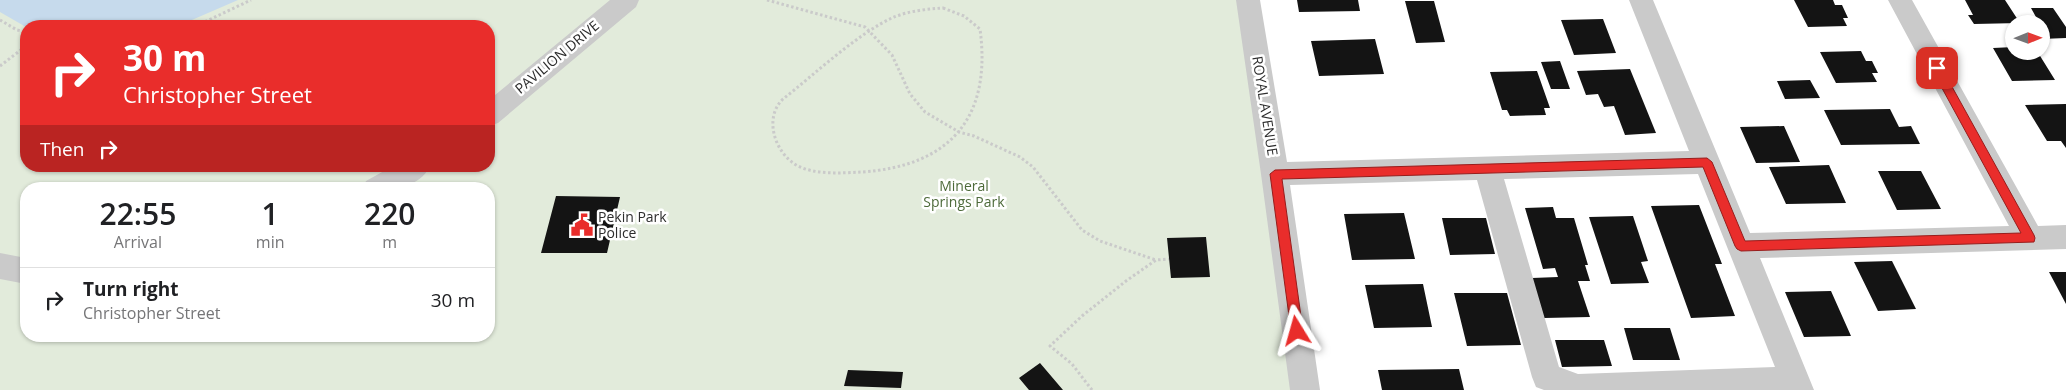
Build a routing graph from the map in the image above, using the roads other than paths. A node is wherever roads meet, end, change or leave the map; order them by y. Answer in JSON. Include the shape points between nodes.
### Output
{"nodes":[{"id":1,"x":626,"y":0,"type":"edge"},
{"id":2,"x":1248,"y":0,"type":"edge"},
{"id":3,"x":1641,"y":0,"type":"edge"},
{"id":4,"x":1900,"y":0,"type":"edge"},
{"id":5,"x":495,"y":110,"type":"edge"},
{"id":6,"x":1707,"y":162,"type":"junction"},
{"id":7,"x":1488,"y":168,"type":"junction"},
{"id":8,"x":406,"y":172,"type":"edge"},
{"id":9,"x":1275,"y":174,"type":"junction"},
{"id":10,"x":388,"y":182,"type":"edge"},
{"id":11,"x":2066,"y":237,"type":"edge"},
{"id":12,"x":2030,"y":238,"type":"junction"},
{"id":13,"x":1741,"y":246,"type":"junction"},
{"id":14,"x":0,"y":266,"type":"edge"},
{"id":15,"x":20,"y":270,"type":"edge"},
{"id":16,"x":1548,"y":383,"type":"edge"},
{"id":17,"x":1797,"y":385,"type":"edge"},
{"id":18,"x":1305,"y":390,"type":"edge"}],
"edges":[{"from":1,"to":5,"type":"street","name":"PAVILION DRIVE"},
{"from":2,"to":9,"type":"street","name":"ROYAL AVENUE"},
{"from":3,"to":6,"type":"street"},
{"from":4,"to":12,"type":"street"},
{"from":6,"to":7,"type":"street"},
{"from":6,"to":13,"type":"street"},
{"from":7,"to":9,"type":"street"},
{"from":7,"to":16,"type":"street"},
{"from":8,"to":10,"type":"street"},
{"from":9,"to":18,"type":"street","name":"ROYAL AVENUE"},
{"from":11,"to":12,"type":"street"},
{"from":12,"to":13,"type":"street"},
{"from":13,"to":17,"type":"street"},
{"from":14,"to":15,"type":"street"},
{"from":16,"to":17,"type":"street","via":[[1578,388]]}]}
